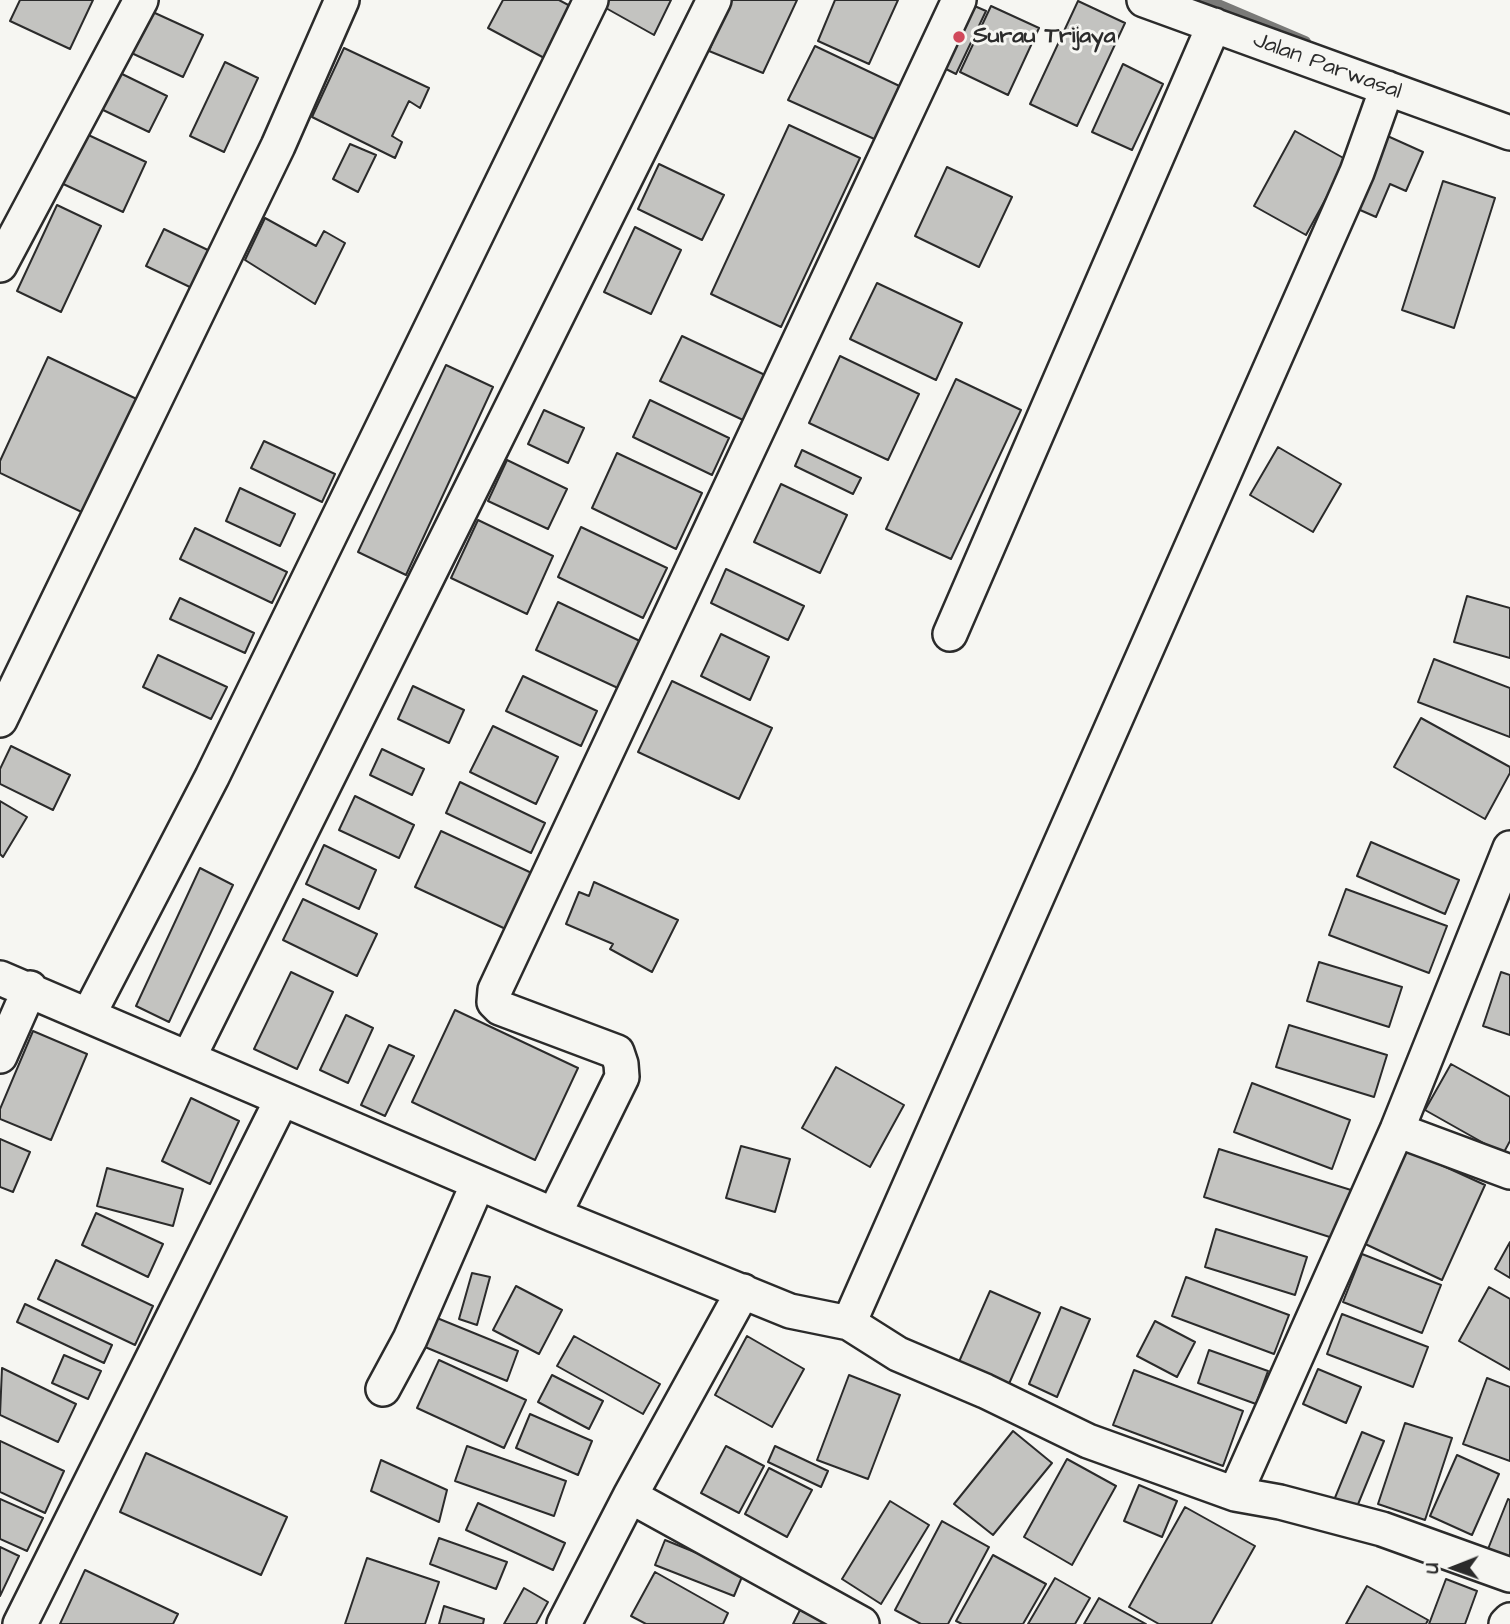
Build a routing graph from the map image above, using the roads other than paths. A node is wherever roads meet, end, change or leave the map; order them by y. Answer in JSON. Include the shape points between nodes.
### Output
{"nodes":[{"id":1,"x":141,"y":0,"type":"edge"},
{"id":2,"x":342,"y":0,"type":"edge"},
{"id":3,"x":591,"y":0,"type":"edge"},
{"id":4,"x":714,"y":0,"type":"edge"},
{"id":5,"x":959,"y":0,"type":"edge"},
{"id":6,"x":1144,"y":0,"type":"edge"},
{"id":7,"x":1214,"y":25,"type":"junction"},
{"id":8,"x":1387,"y":88,"type":"junction"},
{"id":9,"x":1510,"y":133,"type":"edge"},
{"id":10,"x":0,"y":265,"type":"edge"},
{"id":11,"x":950,"y":634,"type":"dead end"},
{"id":12,"x":0,"y":720,"type":"edge"},
{"id":13,"x":1510,"y":848,"type":"edge"},
{"id":14,"x":15,"y":983,"type":"edge"},
{"id":15,"x":89,"y":1014,"type":"junction"},
{"id":16,"x":0,"y":1056,"type":"edge"},
{"id":17,"x":189,"y":1057,"type":"junction"},
{"id":18,"x":282,"y":1100,"type":"junction"},
{"id":19,"x":1397,"y":1130,"type":"junction"},
{"id":20,"x":1510,"y":1172,"type":"edge"},
{"id":21,"x":478,"y":1183,"type":"junction"},
{"id":22,"x":554,"y":1215,"type":"junction"},
{"id":23,"x":743,"y":1291,"type":"junction"},
{"id":24,"x":849,"y":1323,"type":"junction"},
{"id":25,"x":383,"y":1389,"type":"dead end"},
{"id":26,"x":1235,"y":1494,"type":"junction"},
{"id":27,"x":629,"y":1496,"type":"junction"},
{"id":28,"x":1510,"y":1575,"type":"edge"},
{"id":29,"x":1510,"y":1620,"type":"edge"},
{"id":30,"x":20,"y":1624,"type":"edge"},
{"id":31,"x":564,"y":1624,"type":"edge"},
{"id":32,"x":862,"y":1624,"type":"edge"},
{"id":33,"x":1506,"y":1624,"type":"edge"}],
"edges":[{"from":1,"to":10,"type":"street"},
{"from":2,"to":12,"type":"street","via":[[278,146]]},
{"from":3,"to":15,"type":"street","via":[[212,777]]},
{"from":4,"to":17,"type":"street"},
{"from":5,"to":22,"type":"street","via":[[495,990],[494,1002],[500,1008],[617,1052],[621,1064],[622,1077]]},
{"from":6,"to":7,"type":"street","name":"Jalan Parwasal"},
{"from":7,"to":8,"type":"street","name":"Jalan Parwasal"},
{"from":7,"to":11,"type":"street"},
{"from":8,"to":9,"type":"street","name":"Jalan Parwasal"},
{"from":8,"to":24,"type":"street","via":[[1357,172]]},
{"from":13,"to":19,"type":"street"},
{"from":14,"to":15,"type":"street"},
{"from":14,"to":16,"type":"street"},
{"from":15,"to":17,"type":"street"},
{"from":17,"to":18,"type":"street"},
{"from":18,"to":21,"type":"street"},
{"from":18,"to":30,"type":"street"},
{"from":19,"to":20,"type":"street"},
{"from":19,"to":26,"type":"street"},
{"from":21,"to":22,"type":"street"},
{"from":21,"to":25,"type":"street","via":[[410,1339]]},
{"from":22,"to":23,"type":"street"},
{"from":23,"to":24,"type":"street","via":[[790,1311]]},
{"from":23,"to":27,"type":"street"},
{"from":24,"to":26,"type":"street","via":[[898,1354],[1088,1441]]},
{"from":26,"to":28,"type":"street","via":[[1382,1529]]},
{"from":27,"to":31,"type":"street"},
{"from":27,"to":32,"type":"street"},
{"from":29,"to":33,"type":"street"}]}
